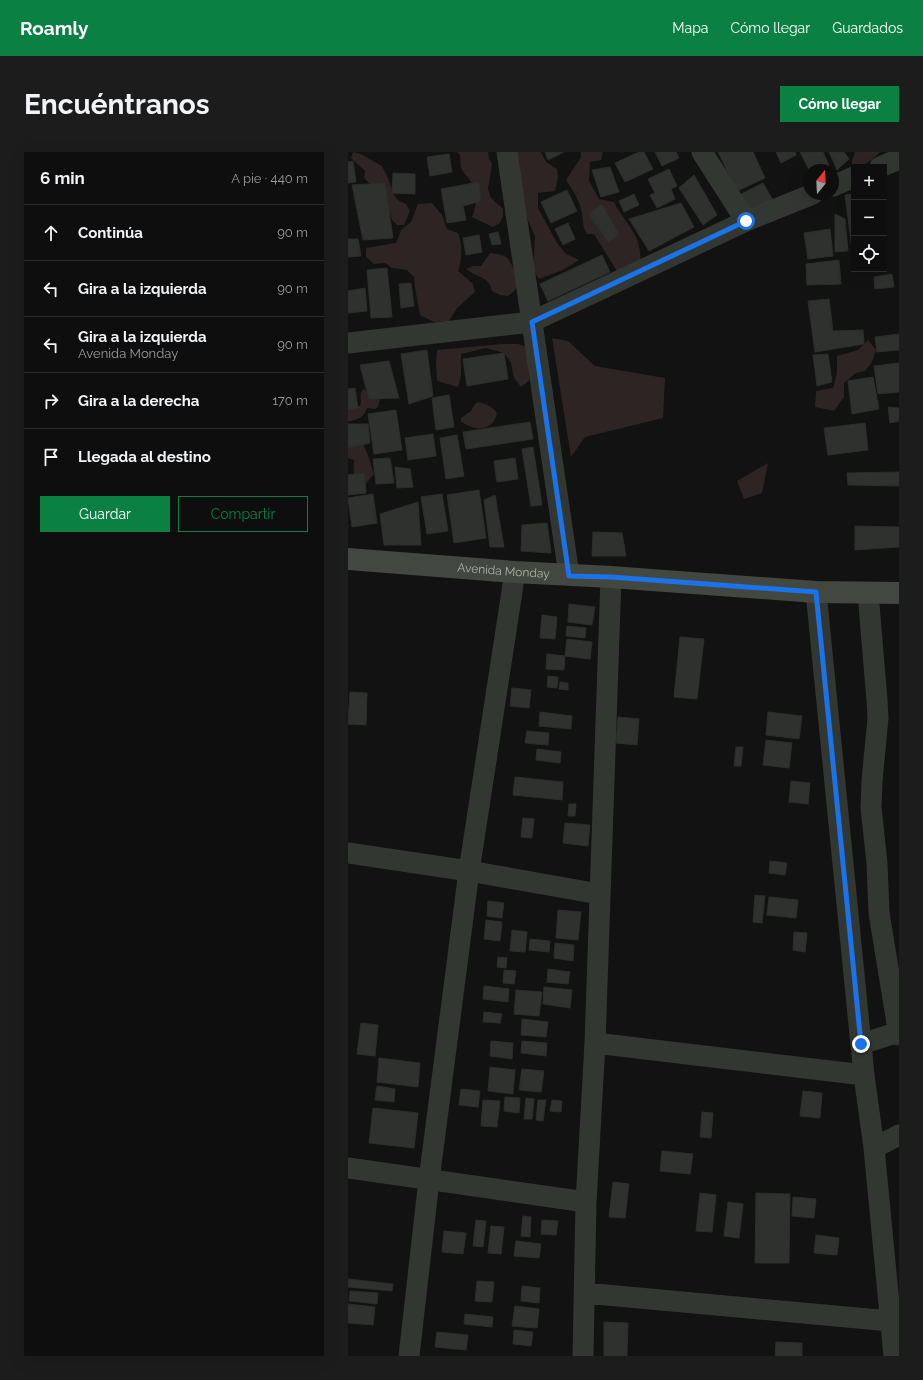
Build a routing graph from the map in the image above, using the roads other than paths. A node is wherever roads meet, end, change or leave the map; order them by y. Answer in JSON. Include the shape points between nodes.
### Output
{"nodes":[{"id":1,"x":507,"y":152,"type":"edge"},
{"id":2,"x":702,"y":152,"type":"edge"},
{"id":3,"x":899,"y":159,"type":"edge"},
{"id":4,"x":887,"y":164,"type":"edge"},
{"id":5,"x":851,"y":179,"type":"edge"},
{"id":6,"x":839,"y":184,"type":"edge"},
{"id":7,"x":803,"y":198,"type":"edge"},
{"id":8,"x":746,"y":221,"type":"junction"},
{"id":9,"x":532,"y":322,"type":"junction"},
{"id":10,"x":348,"y":343,"type":"edge"},
{"id":11,"x":348,"y":559,"type":"edge"},
{"id":12,"x":514,"y":572,"type":"junction"},
{"id":13,"x":569,"y":576,"type":"junction"},
{"id":14,"x":611,"y":577,"type":"junction"},
{"id":15,"x":816,"y":592,"type":"junction"},
{"id":16,"x":868,"y":593,"type":"junction"},
{"id":17,"x":899,"y":593,"type":"edge"},
{"id":18,"x":348,"y":854,"type":"edge"},
{"id":19,"x":469,"y":871,"type":"junction"},
{"id":20,"x":599,"y":894,"type":"junction"},
{"id":21,"x":899,"y":1032,"type":"edge"},
{"id":22,"x":899,"y":1035,"type":"edge"},
{"id":23,"x":595,"y":1043,"type":"junction"},
{"id":24,"x":861,"y":1044,"type":"junction"},
{"id":25,"x":864,"y":1074,"type":"junction"},
{"id":26,"x":899,"y":1135,"type":"edge"},
{"id":27,"x":874,"y":1148,"type":"junction"},
{"id":28,"x":348,"y":1168,"type":"edge"},
{"id":29,"x":429,"y":1180,"type":"junction"},
{"id":30,"x":586,"y":1202,"type":"junction"},
{"id":31,"x":585,"y":1293,"type":"junction"},
{"id":32,"x":894,"y":1320,"type":"edge"},
{"id":33,"x":409,"y":1356,"type":"edge"},
{"id":34,"x":583,"y":1356,"type":"edge"},
{"id":35,"x":894,"y":1356,"type":"edge"}],
"edges":[{"from":1,"to":9,"type":"street"},
{"from":2,"to":8,"type":"street"},
{"from":3,"to":4,"type":"street"},
{"from":5,"to":6,"type":"street"},
{"from":7,"to":8,"type":"street"},
{"from":8,"to":9,"type":"street"},
{"from":9,"to":10,"type":"street"},
{"from":9,"to":13,"type":"street"},
{"from":11,"to":12,"type":"main road","name":"Avenida Monday"},
{"from":12,"to":13,"type":"main road","name":"Avenida Monday"},
{"from":12,"to":19,"type":"street"},
{"from":13,"to":14,"type":"main road","name":"Avenida Monday"},
{"from":14,"to":15,"type":"main road","name":"Avenida Monday"},
{"from":14,"to":20,"type":"street"},
{"from":15,"to":16,"type":"main road","name":"Avenida Monday"},
{"from":15,"to":24,"type":"street"},
{"from":16,"to":17,"type":"main road","name":"Avenida Monday"},
{"from":16,"to":21,"type":"street","via":[[878,718],[871,808],[880,913]]},
{"from":18,"to":19,"type":"street"},
{"from":19,"to":20,"type":"street"},
{"from":19,"to":29,"type":"street"},
{"from":20,"to":23,"type":"street"},
{"from":21,"to":22,"type":"street"},
{"from":21,"to":24,"type":"street"},
{"from":23,"to":25,"type":"street"},
{"from":23,"to":30,"type":"street"},
{"from":24,"to":25,"type":"street"},
{"from":25,"to":27,"type":"street"},
{"from":26,"to":27,"type":"street"},
{"from":27,"to":32,"type":"street"},
{"from":28,"to":29,"type":"street"},
{"from":29,"to":30,"type":"street"},
{"from":29,"to":33,"type":"street"},
{"from":30,"to":31,"type":"street"},
{"from":31,"to":32,"type":"street"},
{"from":31,"to":34,"type":"street"},
{"from":32,"to":35,"type":"street"}]}
